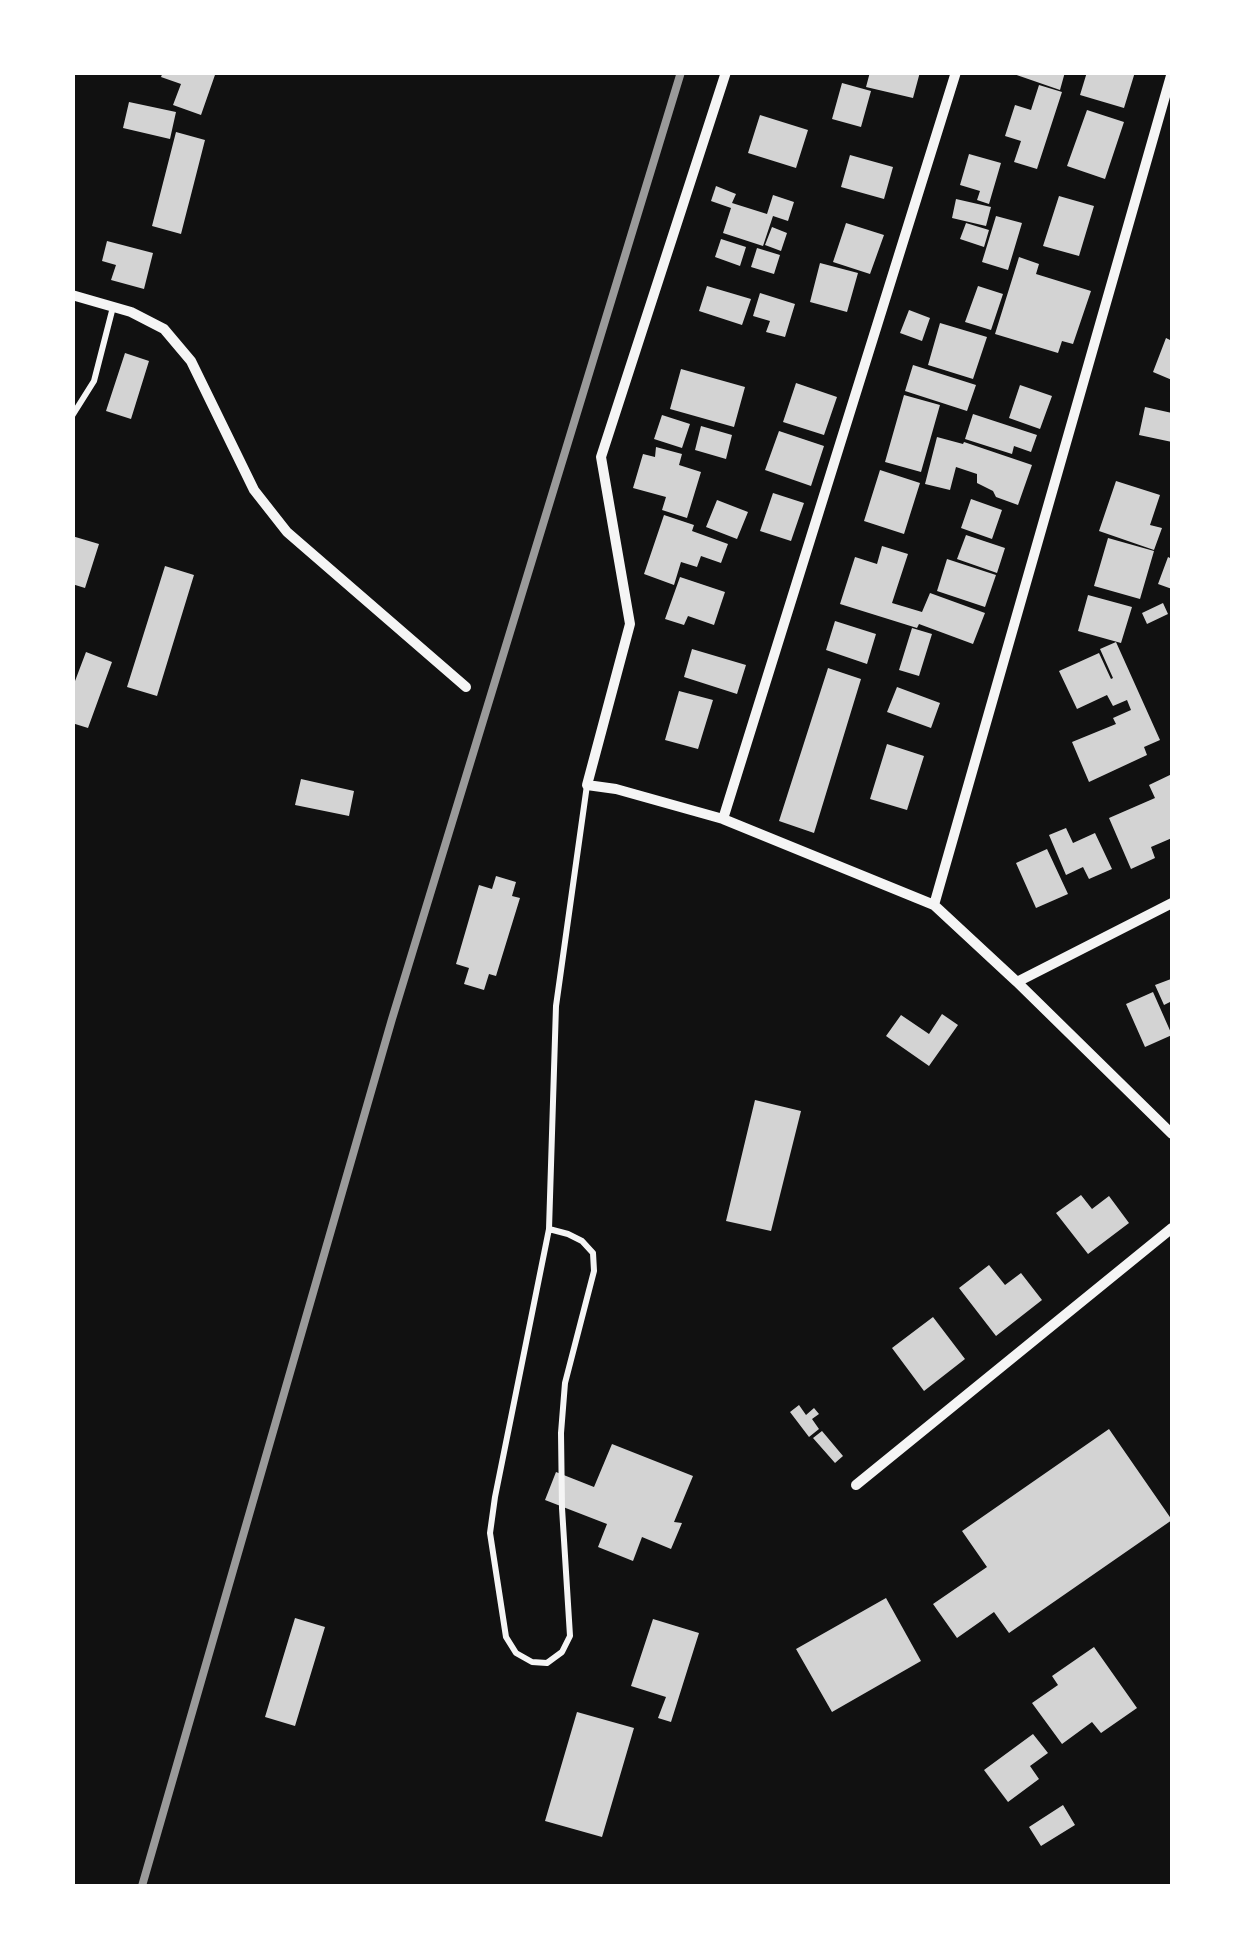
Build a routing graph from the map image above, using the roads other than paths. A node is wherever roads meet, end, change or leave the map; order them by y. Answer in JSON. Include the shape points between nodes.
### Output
{"nodes":[{"id":1,"x":726,"y":72,"type":"edge"},
{"id":2,"x":956,"y":72,"type":"edge"},
{"id":3,"x":1172,"y":72,"type":"edge"},
{"id":4,"x":72,"y":294,"type":"edge"},
{"id":5,"x":113,"y":307,"type":"junction"},
{"id":6,"x":72,"y":416,"type":"edge"},
{"id":7,"x":466,"y":686,"type":"dead end"},
{"id":8,"x":587,"y":785,"type":"junction"},
{"id":9,"x":723,"y":819,"type":"junction"},
{"id":10,"x":1172,"y":903,"type":"edge"},
{"id":11,"x":934,"y":906,"type":"junction"},
{"id":12,"x":1017,"y":982,"type":"junction"},
{"id":13,"x":1172,"y":1134,"type":"edge"},
{"id":14,"x":1172,"y":1228,"type":"edge"},
{"id":15,"x":549,"y":1229,"type":"junction"},
{"id":16,"x":856,"y":1485,"type":"dead end"}],
"edges":[{"from":1,"to":8,"type":"street","via":[[601,456],[630,624]]},
{"from":2,"to":9,"type":"street"},
{"from":3,"to":11,"type":"street"},
{"from":4,"to":5,"type":"street"},
{"from":5,"to":6,"type":"lane","via":[[94,381]]},
{"from":5,"to":7,"type":"street","via":[[164,329],[191,361],[254,490],[286,532]]},
{"from":8,"to":9,"type":"street"},
{"from":8,"to":15,"type":"lane","via":[[556,1006]]},
{"from":9,"to":11,"type":"street"},
{"from":10,"to":12,"type":"street"},
{"from":11,"to":12,"type":"street"},
{"from":12,"to":13,"type":"street"},
{"from":14,"to":16,"type":"street"},
{"from":15,"to":15,"type":"lane","via":[[582,1241],[593,1253],[594,1271],[565,1383],[562,1508],[570,1636],[546,1663],[516,1653],[506,1637],[490,1532]]}]}
